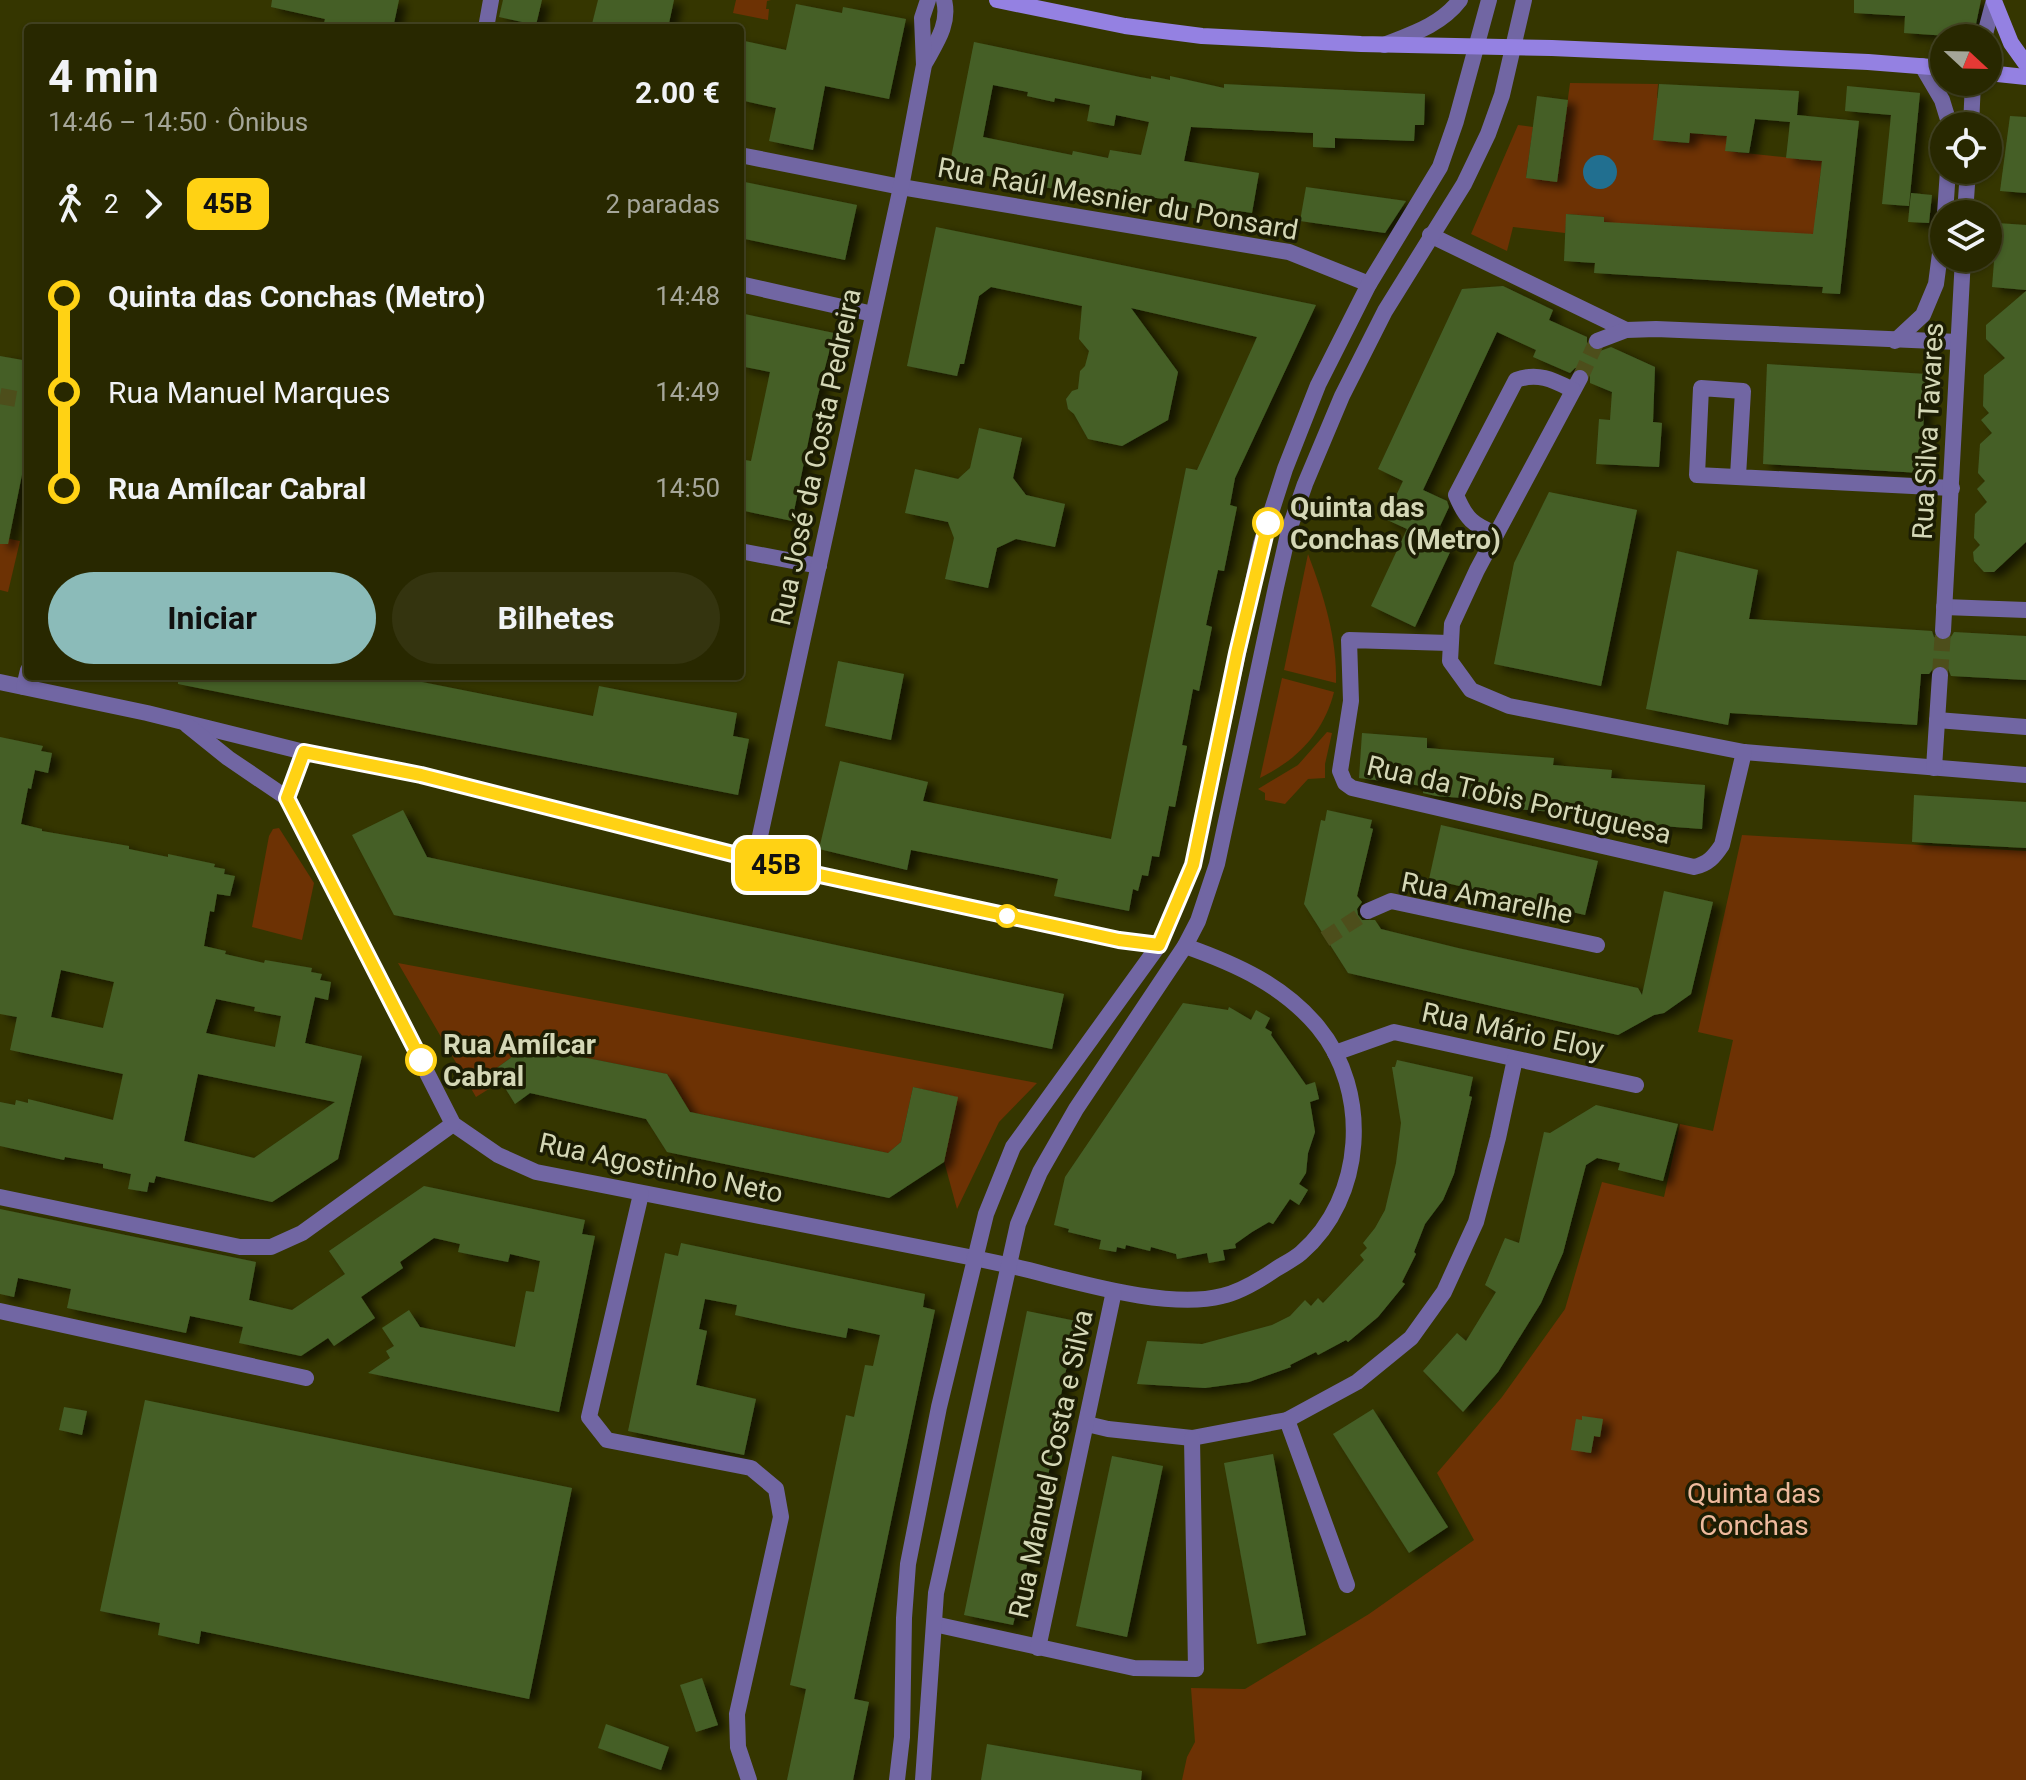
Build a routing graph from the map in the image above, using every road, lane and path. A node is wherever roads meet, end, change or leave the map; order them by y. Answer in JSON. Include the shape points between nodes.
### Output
{"nodes":[{"id":1,"x":491,"y":0,"type":"edge"},
{"id":2,"x":928,"y":0,"type":"edge"},
{"id":3,"x":944,"y":0,"type":"edge"},
{"id":4,"x":997,"y":0,"type":"edge"},
{"id":5,"x":1460,"y":0,"type":"edge"},
{"id":6,"x":1489,"y":0,"type":"edge"},
{"id":7,"x":1524,"y":0,"type":"edge"},
{"id":8,"x":1994,"y":0,"type":"edge"},
{"id":9,"x":487,"y":24,"type":"edge"},
{"id":10,"x":1988,"y":24,"type":"edge"},
{"id":11,"x":1384,"y":45,"type":"junction"},
{"id":12,"x":1477,"y":46,"type":"junction"},
{"id":13,"x":1513,"y":47,"type":"junction"},
{"id":14,"x":2026,"y":64,"type":"edge"},
{"id":15,"x":924,"y":65,"type":"junction"},
{"id":16,"x":1922,"y":66,"type":"junction"},
{"id":17,"x":1930,"y":67,"type":"edge"},
{"id":18,"x":2002,"y":74,"type":"edge"},
{"id":19,"x":2026,"y":77,"type":"edge"},
{"id":20,"x":1946,"y":112,"type":"edge"},
{"id":21,"x":744,"y":156,"type":"edge"},
{"id":22,"x":901,"y":187,"type":"junction"},
{"id":23,"x":1430,"y":235,"type":"junction"},
{"id":24,"x":1938,"y":272,"type":"edge"},
{"id":25,"x":1962,"y":272,"type":"edge"},
{"id":26,"x":1369,"y":284,"type":"junction"},
{"id":27,"x":744,"y":285,"type":"edge"},
{"id":28,"x":873,"y":314,"type":"junction"},
{"id":29,"x":1626,"y":330,"type":"junction"},
{"id":30,"x":1597,"y":341,"type":"tunnel mouth"},
{"id":31,"x":1895,"y":341,"type":"junction"},
{"id":32,"x":1958,"y":342,"type":"junction"},
{"id":33,"x":1738,"y":476,"type":"junction"},
{"id":34,"x":1952,"y":488,"type":"junction"},
{"id":35,"x":1496,"y":534,"type":"junction"},
{"id":36,"x":744,"y":552,"type":"edge"},
{"id":37,"x":819,"y":566,"type":"junction"},
{"id":38,"x":1944,"y":607,"type":"junction"},
{"id":39,"x":2026,"y":610,"type":"edge"},
{"id":40,"x":1943,"y":631,"type":"tunnel mouth"},
{"id":41,"x":1449,"y":643,"type":"junction"},
{"id":42,"x":1940,"y":675,"type":"tunnel mouth"},
{"id":43,"x":24,"y":679,"type":"edge"},
{"id":44,"x":30,"y":680,"type":"edge"},
{"id":45,"x":0,"y":682,"type":"edge"},
{"id":46,"x":1937,"y":720,"type":"junction"},
{"id":47,"x":183,"y":722,"type":"junction"},
{"id":48,"x":2026,"y":727,"type":"edge"},
{"id":49,"x":304,"y":752,"type":"junction"},
{"id":50,"x":1744,"y":752,"type":"junction"},
{"id":51,"x":1934,"y":768,"type":"junction"},
{"id":52,"x":2026,"y":775,"type":"edge"},
{"id":53,"x":287,"y":798,"type":"junction"},
{"id":54,"x":755,"y":859,"type":"junction"},
{"id":55,"x":1368,"y":911,"type":"tunnel mouth"},
{"id":56,"x":1159,"y":945,"type":"junction"},
{"id":57,"x":1597,"y":945,"type":"dead end"},
{"id":58,"x":1185,"y":946,"type":"junction"},
{"id":59,"x":1335,"y":1053,"type":"junction"},
{"id":60,"x":1515,"y":1059,"type":"junction"},
{"id":61,"x":1636,"y":1085,"type":"dead end"},
{"id":62,"x":453,"y":1124,"type":"junction"},
{"id":63,"x":641,"y":1194,"type":"junction"},
{"id":64,"x":0,"y":1197,"type":"edge"},
{"id":65,"x":974,"y":1258,"type":"junction"},
{"id":66,"x":1007,"y":1265,"type":"junction"},
{"id":67,"x":1114,"y":1291,"type":"junction"},
{"id":68,"x":0,"y":1311,"type":"edge"},
{"id":69,"x":306,"y":1378,"type":"dead end"},
{"id":70,"x":1287,"y":1420,"type":"junction"},
{"id":71,"x":1087,"y":1424,"type":"junction"},
{"id":72,"x":1192,"y":1438,"type":"junction"},
{"id":73,"x":1347,"y":1585,"type":"dead end"},
{"id":74,"x":934,"y":1624,"type":"junction"},
{"id":75,"x":1038,"y":1648,"type":"junction"},
{"id":76,"x":749,"y":1780,"type":"edge"},
{"id":77,"x":897,"y":1780,"type":"edge"},
{"id":78,"x":923,"y":1780,"type":"edge"}],
"edges":[{"from":1,"to":9,"type":"street"},
{"from":2,"to":15,"type":"street","name":"Rua José da Costa Pedreira","via":[[922,18]]},
{"from":3,"to":15,"type":"street","name":"Rua José da Costa Pedreira","via":[[944,26]]},
{"from":4,"to":11,"type":"main road","via":[[1179,34]]},
{"from":5,"to":11,"type":"street","via":[[1431,26]]},
{"from":6,"to":12,"type":"street"},
{"from":7,"to":13,"type":"street"},
{"from":8,"to":10,"type":"street"},
{"from":8,"to":14,"type":"main road","via":[[2011,43]]},
{"from":11,"to":12,"type":"main road"},
{"from":12,"to":13,"type":"main road"},
{"from":12,"to":26,"type":"street","via":[[1440,167]]},
{"from":13,"to":16,"type":"main road"},
{"from":13,"to":23,"type":"street","via":[[1488,134],[1464,184]]},
{"from":15,"to":22,"type":"street","name":"Rua José da Costa Pedreira"},
{"from":16,"to":17,"type":"main road"},
{"from":16,"to":20,"type":"street"},
{"from":18,"to":19,"type":"main road"},
{"from":21,"to":22,"type":"street","name":"Rua Raúl Mesnier du Ponsard"},
{"from":22,"to":26,"type":"street","name":"Rua Raúl Mesnier du Ponsard","via":[[1289,252]]},
{"from":22,"to":28,"type":"street","name":"Rua José da Costa Pedreira"},
{"from":23,"to":29,"type":"street"},
{"from":23,"to":58,"type":"street","via":[[1342,396],[1289,530],[1217,864]]},
{"from":24,"to":31,"type":"street","name":"Rua Silva Tavares","via":[[1923,315]]},
{"from":25,"to":32,"type":"street","name":"Rua Silva Tavares"},
{"from":26,"to":56,"type":"street","via":[[1318,385],[1275,499],[1247,604],[1193,865]]},
{"from":27,"to":28,"type":"street"},
{"from":28,"to":37,"type":"street","name":"Rua José da Costa Pedreira"},
{"from":29,"to":30,"type":"street"},
{"from":29,"to":31,"type":"street"},
{"from":31,"to":32,"type":"street"},
{"from":32,"to":34,"type":"street","name":"Rua Silva Tavares"},
{"from":33,"to":33,"type":"street","via":[[1743,391],[1701,388],[1697,475]]},
{"from":33,"to":34,"type":"street"},
{"from":34,"to":38,"type":"street","name":"Rua Silva Tavares"},
{"from":35,"to":35,"type":"street","via":[[1577,384],[1531,375],[1516,380],[1498,413],[1456,495],[1477,527]]},
{"from":35,"to":41,"type":"street","via":[[1452,624]]},
{"from":36,"to":37,"type":"street"},
{"from":37,"to":54,"type":"street","name":"Rua José da Costa Pedreira"},
{"from":38,"to":39,"type":"street"},
{"from":38,"to":40,"type":"street","name":"Rua Silva Tavares"},
{"from":41,"to":50,"type":"street","via":[[1450,661],[1460,678],[1490,700]]},
{"from":41,"to":50,"type":"street","name":"Rua da Tobis Portuguesa","via":[[1349,640],[1351,701],[1340,771],[1345,783],[1362,793],[1694,867],[1714,857],[1722,845]]},
{"from":42,"to":46,"type":"street"},
{"from":43,"to":45,"type":"street","name":"Rua Agostinho Neto"},
{"from":44,"to":47,"type":"street","name":"Rua Agostinho Neto"},
{"from":46,"to":48,"type":"street"},
{"from":46,"to":51,"type":"street"},
{"from":47,"to":49,"type":"street","name":"Rua Agostinho Neto"},
{"from":47,"to":53,"type":"street","name":"Rua Agostinho Neto"},
{"from":49,"to":53,"type":"street"},
{"from":49,"to":54,"type":"street","name":"Rua Agostinho Neto","via":[[421,775]]},
{"from":50,"to":51,"type":"street"},
{"from":51,"to":52,"type":"street"},
{"from":53,"to":62,"type":"street","name":"Rua Agostinho Neto"},
{"from":54,"to":56,"type":"street","name":"Rua Agostinho Neto"},
{"from":55,"to":57,"type":"street","name":"Rua Amarelhe","via":[[1391,901]]},
{"from":56,"to":58,"type":"street","name":"Rua Agostinho Neto"},
{"from":56,"to":65,"type":"street","via":[[1013,1147]]},
{"from":58,"to":59,"type":"street","name":"Rua Agostinho Neto","via":[[1278,988]]},
{"from":58,"to":66,"type":"street","via":[[1040,1172]]},
{"from":59,"to":60,"type":"street","name":"Rua Mário Eloy","via":[[1394,1032]]},
{"from":59,"to":67,"type":"street","name":"Rua Agostinho Neto","via":[[1350,1095],[1355,1146],[1346,1186],[1330,1219],[1302,1252],[1223,1296],[1195,1300]]},
{"from":60,"to":61,"type":"street","name":"Rua Mário Eloy"},
{"from":60,"to":70,"type":"street","via":[[1476,1222],[1444,1292],[1411,1338],[1357,1382]]},
{"from":62,"to":63,"type":"street","name":"Rua Agostinho Neto","via":[[498,1155],[536,1172]]},
{"from":62,"to":64,"type":"street","via":[[302,1233],[271,1247],[240,1247]]},
{"from":63,"to":65,"type":"street","name":"Rua Agostinho Neto"},
{"from":63,"to":76,"type":"street","via":[[589,1417],[607,1440],[751,1468],[776,1489],[781,1517],[737,1714],[738,1747]]},
{"from":65,"to":66,"type":"street","name":"Rua Agostinho Neto"},
{"from":65,"to":77,"type":"street","via":[[908,1564]]},
{"from":66,"to":67,"type":"street","name":"Rua Agostinho Neto"},
{"from":66,"to":74,"type":"street","via":[[936,1593]]},
{"from":67,"to":71,"type":"street","name":"Rua Manuel Costa e Silva"},
{"from":68,"to":69,"type":"street"},
{"from":70,"to":72,"type":"street"},
{"from":70,"to":73,"type":"street"},
{"from":71,"to":72,"type":"street"},
{"from":71,"to":75,"type":"street","name":"Rua Manuel Costa e Silva"},
{"from":72,"to":75,"type":"street","via":[[1196,1669],[1134,1668]]},
{"from":74,"to":75,"type":"street"},
{"from":74,"to":78,"type":"street"}]}
